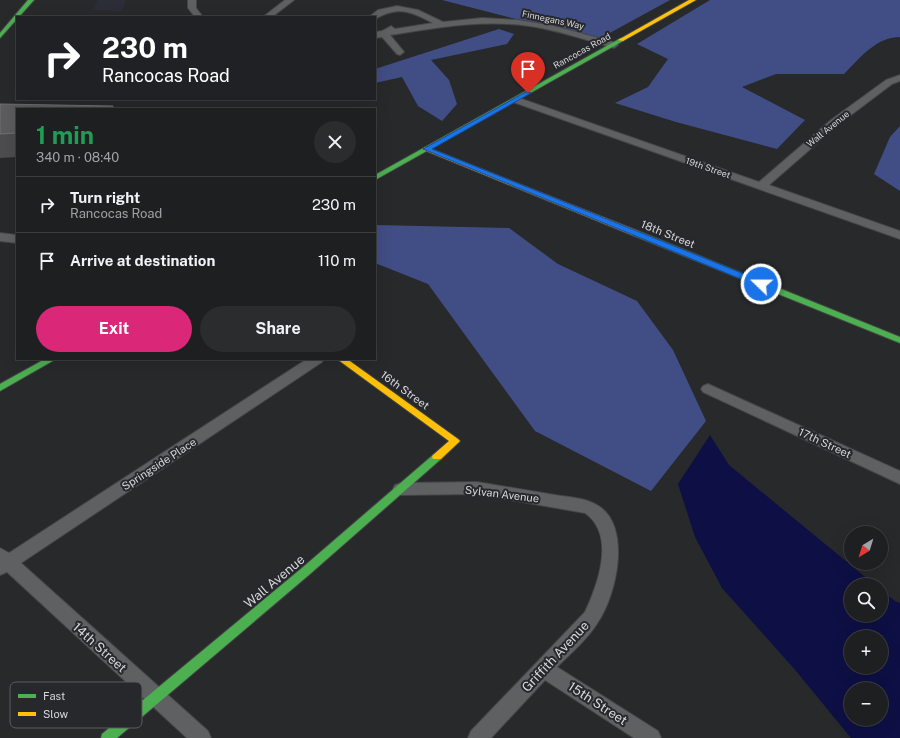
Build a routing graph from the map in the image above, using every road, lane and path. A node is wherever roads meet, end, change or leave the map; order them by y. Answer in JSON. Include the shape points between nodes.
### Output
{"nodes":[{"id":1,"x":31,"y":0,"type":"edge"},
{"id":2,"x":192,"y":0,"type":"edge"},
{"id":3,"x":290,"y":0,"type":"edge"},
{"id":4,"x":693,"y":0,"type":"edge"},
{"id":5,"x":17,"y":16,"type":"edge"},
{"id":6,"x":198,"y":16,"type":"edge"},
{"id":7,"x":268,"y":16,"type":"edge"},
{"id":8,"x":373,"y":16,"type":"edge"},
{"id":9,"x":16,"y":17,"type":"edge"},
{"id":10,"x":440,"y":24,"type":"junction"},
{"id":11,"x":379,"y":33,"type":"edge"},
{"id":12,"x":0,"y":36,"type":"edge"},
{"id":13,"x":614,"y":45,"type":"junction"},
{"id":14,"x":400,"y":52,"type":"dead end"},
{"id":15,"x":900,"y":78,"type":"edge"},
{"id":16,"x":516,"y":100,"type":"junction"},
{"id":17,"x":426,"y":149,"type":"junction"},
{"id":18,"x":376,"y":177,"type":"edge"},
{"id":19,"x":761,"y":186,"type":"junction"},
{"id":20,"x":900,"y":235,"type":"edge"},
{"id":21,"x":0,"y":237,"type":"edge"},
{"id":22,"x":16,"y":239,"type":"edge"},
{"id":23,"x":900,"y":340,"type":"edge"},
{"id":24,"x":50,"y":360,"type":"edge"},
{"id":25,"x":315,"y":360,"type":"edge"},
{"id":26,"x":342,"y":360,"type":"edge"},
{"id":27,"x":0,"y":388,"type":"edge"},
{"id":28,"x":708,"y":389,"type":"dead end"},
{"id":29,"x":455,"y":441,"type":"joint"},
{"id":30,"x":900,"y":478,"type":"edge"},
{"id":31,"x":401,"y":489,"type":"junction"},
{"id":32,"x":600,"y":515,"type":"joint"},
{"id":33,"x":3,"y":562,"type":"edge"},
{"id":34,"x":544,"y":669,"type":"junction"},
{"id":35,"x":139,"y":682,"type":"edge"},
{"id":36,"x":142,"y":685,"type":"edge"},
{"id":37,"x":156,"y":697,"type":"junction"},
{"id":38,"x":142,"y":709,"type":"edge"},
{"id":39,"x":119,"y":728,"type":"edge"},
{"id":40,"x":107,"y":738,"type":"edge"},
{"id":41,"x":201,"y":738,"type":"edge"},
{"id":42,"x":478,"y":738,"type":"edge"},
{"id":43,"x":651,"y":738,"type":"edge"}],
"edges":[{"from":1,"to":5,"type":"main road"},
{"from":2,"to":6,"type":"street","via":[[192,8]]},
{"from":3,"to":7,"type":"street"},
{"from":4,"to":13,"type":"main road","name":"Rancocas Road"},
{"from":8,"to":10,"type":"street","via":[[387,8],[404,7],[420,12]]},
{"from":9,"to":12,"type":"main road"},
{"from":10,"to":11,"type":"street","name":"Finnegans Way"},
{"from":10,"to":13,"type":"street","name":"Finnegans Way","via":[[473,21],[519,22]]},
{"from":11,"to":14,"type":"street"},
{"from":13,"to":16,"type":"main road","name":"Rancocas Road"},
{"from":15,"to":19,"type":"street","name":"Wall Avenue","via":[[890,82],[835,122]]},
{"from":16,"to":17,"type":"main road","name":"Rancocas Road"},
{"from":16,"to":19,"type":"street","name":"19th Street"},
{"from":17,"to":18,"type":"main road","name":"Rancocas Road"},
{"from":17,"to":23,"type":"main road","name":"18th Street"},
{"from":19,"to":20,"type":"street","name":"19th Street"},
{"from":21,"to":22,"type":"street"},
{"from":24,"to":27,"type":"main road"},
{"from":25,"to":33,"type":"street","name":"Springside Place"},
{"from":26,"to":29,"type":"main road","name":"16th Street"},
{"from":28,"to":30,"type":"street","name":"17th Street"},
{"from":29,"to":31,"type":"main road","name":"Wall Avenue"},
{"from":31,"to":32,"type":"street","name":"Sylvan Avenue","via":[[477,488],[578,505],[590,508]]},
{"from":31,"to":37,"type":"main road","name":"Wall Avenue"},
{"from":32,"to":34,"type":"street","name":"Griffith Avenue","via":[[609,536],[610,549],[608,577],[604,590],[592,617]]},
{"from":33,"to":35,"type":"street","name":"14th Street"},
{"from":34,"to":42,"type":"street","name":"Griffith Avenue"},
{"from":34,"to":43,"type":"street","name":"15th Street"},
{"from":36,"to":37,"type":"street","name":"14th Street"},
{"from":37,"to":38,"type":"main road","name":"Wall Avenue"},
{"from":37,"to":41,"type":"street","name":"14th Street"},
{"from":39,"to":40,"type":"main road","name":"Wall Avenue"}]}
